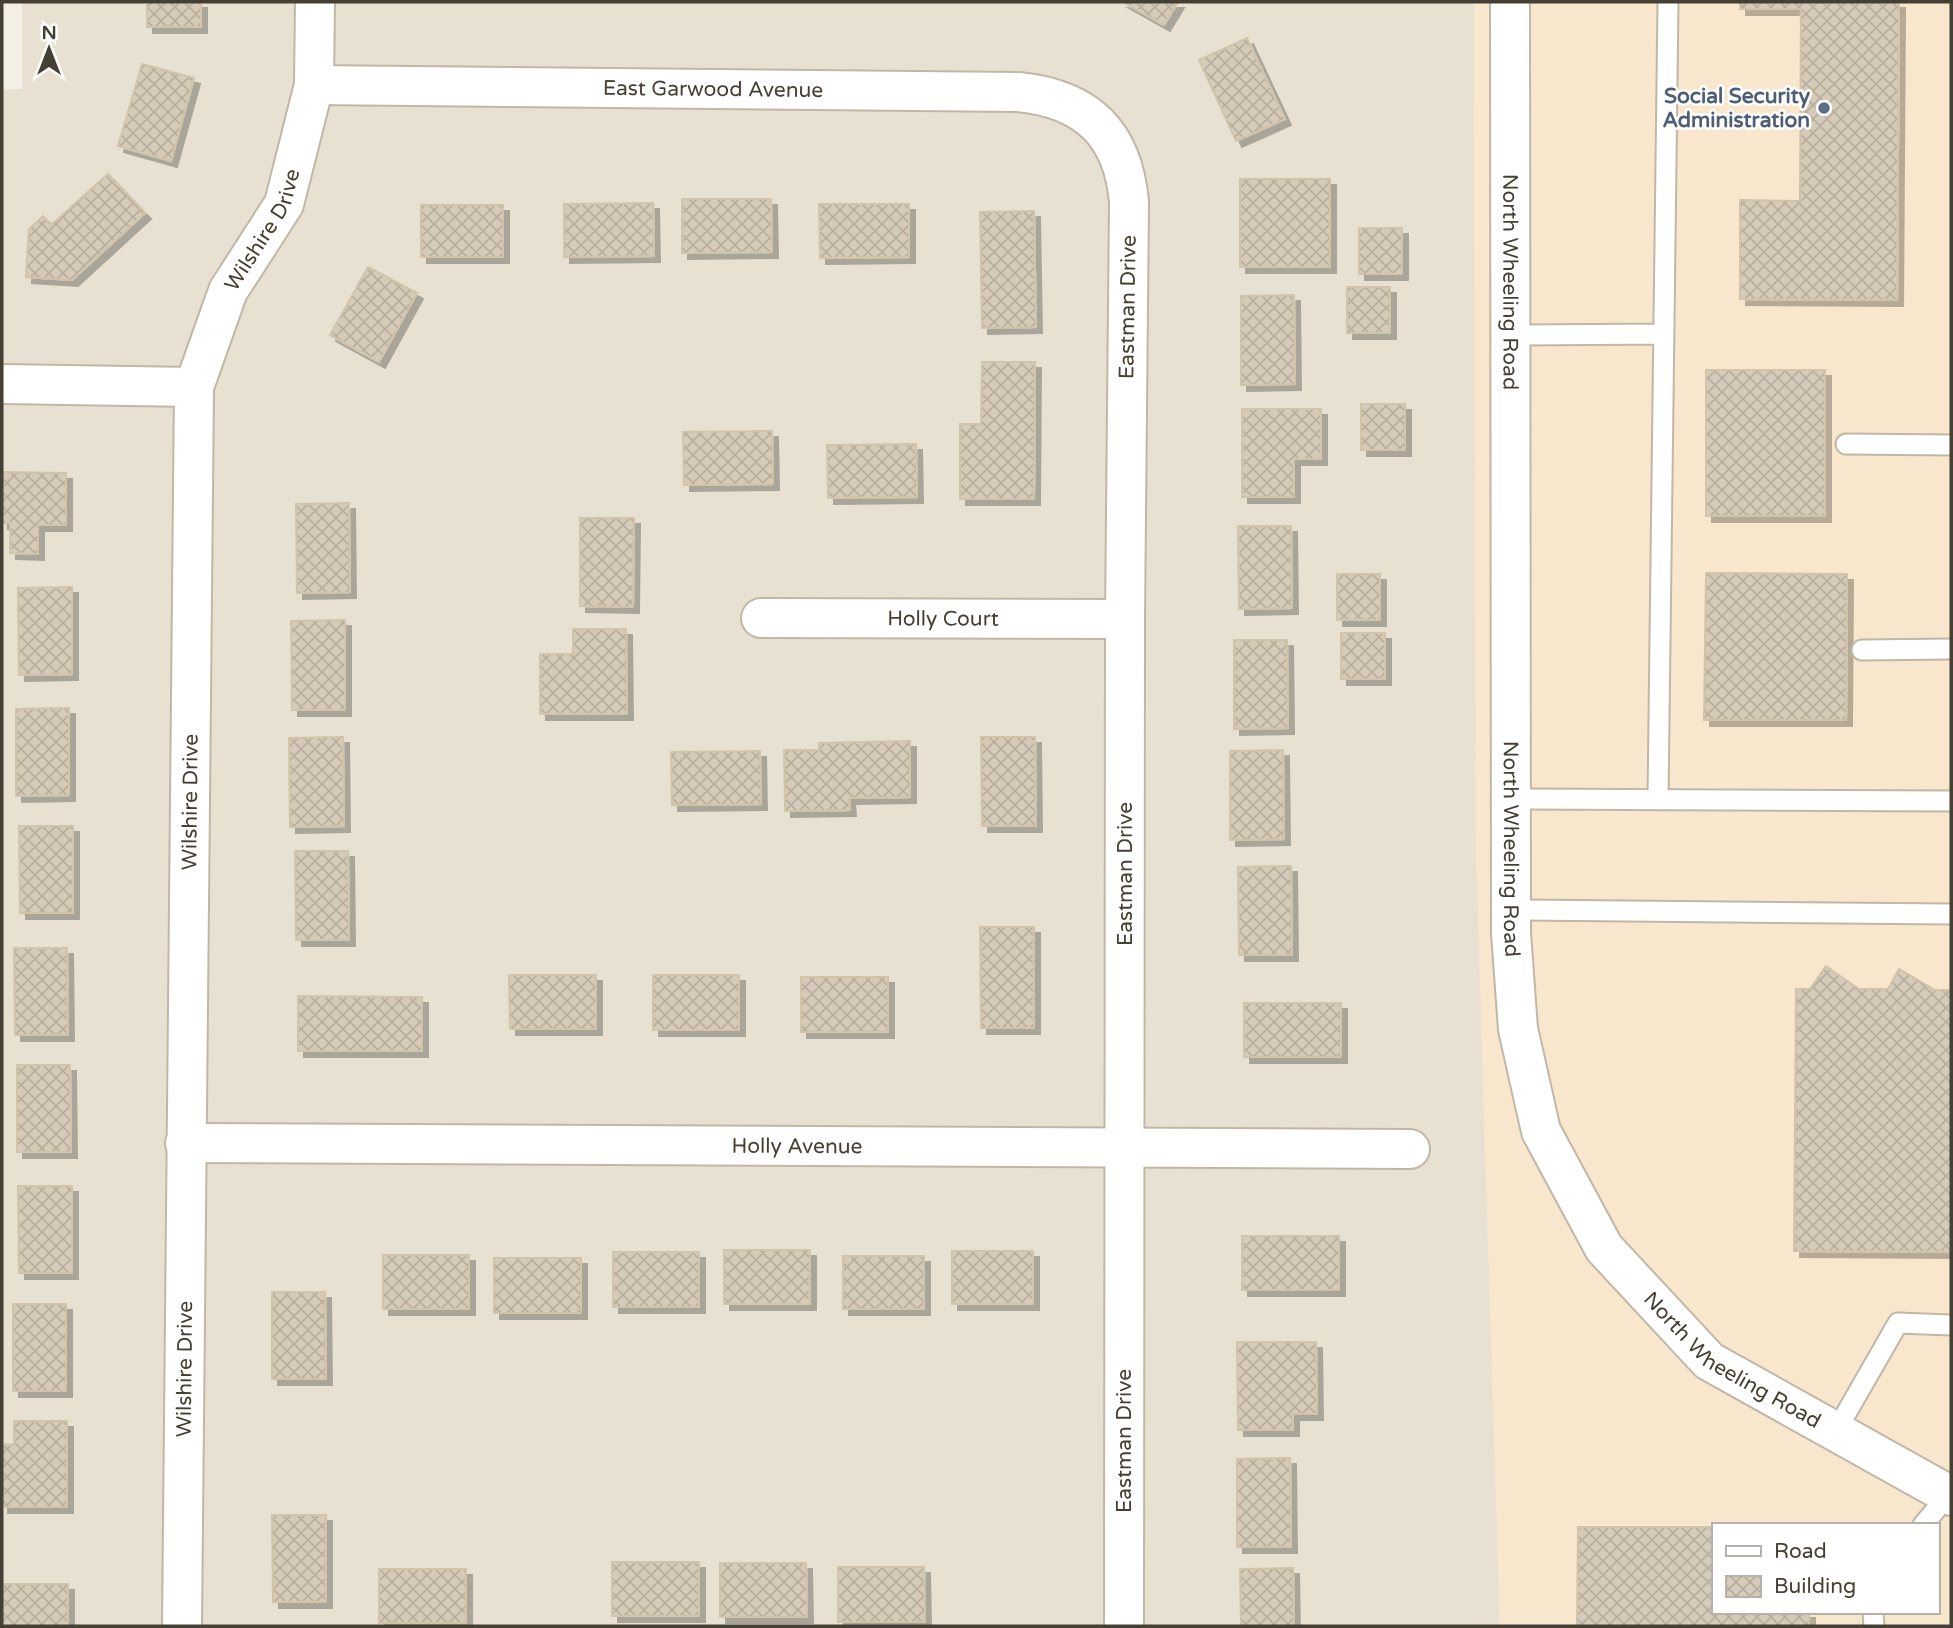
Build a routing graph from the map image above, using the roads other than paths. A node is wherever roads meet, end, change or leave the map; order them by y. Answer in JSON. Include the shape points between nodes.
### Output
{"nodes":[{"id":1,"x":315,"y":2,"type":"edge"},
{"id":2,"x":1510,"y":2,"type":"edge"},
{"id":3,"x":1668,"y":2,"type":"edge"},
{"id":4,"x":314,"y":85,"type":"junction"},
{"id":5,"x":1102,"y":128,"type":"joint"},
{"id":6,"x":1663,"y":334,"type":"junction"},
{"id":7,"x":1510,"y":335,"type":"junction"},
{"id":8,"x":2,"y":384,"type":"edge"},
{"id":9,"x":194,"y":387,"type":"junction"},
{"id":10,"x":1846,"y":444,"type":"dead end"},
{"id":11,"x":1951,"y":445,"type":"edge"},
{"id":12,"x":761,"y":618,"type":"dead end"},
{"id":13,"x":1125,"y":619,"type":"junction"},
{"id":14,"x":1951,"y":649,"type":"edge"},
{"id":15,"x":1862,"y":650,"type":"dead end"},
{"id":16,"x":1511,"y":799,"type":"junction"},
{"id":17,"x":1658,"y":800,"type":"junction"},
{"id":18,"x":1951,"y":801,"type":"edge"},
{"id":19,"x":1511,"y":910,"type":"junction"},
{"id":20,"x":1951,"y":914,"type":"edge"},
{"id":21,"x":185,"y":1143,"type":"junction"},
{"id":22,"x":1125,"y":1147,"type":"junction"},
{"id":23,"x":1410,"y":1149,"type":"dead end"},
{"id":24,"x":1951,"y":1325,"type":"edge"},
{"id":25,"x":1836,"y":1431,"type":"junction"},
{"id":26,"x":1950,"y":1495,"type":"edge"},
{"id":27,"x":1925,"y":1523,"type":"edge"},
{"id":28,"x":182,"y":1626,"type":"edge"},
{"id":29,"x":1124,"y":1626,"type":"edge"}],
"edges":[{"from":1,"to":4,"type":"street","name":"Wilshire Drive"},
{"from":2,"to":7,"type":"street","name":"North Wheeling Road"},
{"from":3,"to":6,"type":"lane"},
{"from":4,"to":5,"type":"street","name":"East Garwood Avenue","via":[[1020,92],[1067,103]]},
{"from":4,"to":9,"type":"street","name":"Wilshire Drive","via":[[284,204],[228,290]]},
{"from":5,"to":13,"type":"street","name":"Eastman Drive","via":[[1121,159],[1129,202]]},
{"from":6,"to":7,"type":"lane"},
{"from":6,"to":17,"type":"lane"},
{"from":7,"to":16,"type":"street","name":"North Wheeling Road"},
{"from":8,"to":9,"type":"street"},
{"from":9,"to":21,"type":"street","name":"Wilshire Drive"},
{"from":10,"to":11,"type":"lane"},
{"from":12,"to":13,"type":"street","name":"Holly Court"},
{"from":13,"to":22,"type":"street","name":"Eastman Drive"},
{"from":14,"to":15,"type":"lane"},
{"from":16,"to":17,"type":"lane"},
{"from":16,"to":19,"type":"street","name":"North Wheeling Road"},
{"from":17,"to":18,"type":"lane"},
{"from":19,"to":20,"type":"lane"},
{"from":19,"to":25,"type":"street","name":"North Wheeling Road","via":[[1518,1029],[1541,1131],[1604,1248],[1709,1361]]},
{"from":21,"to":22,"type":"street","name":"Holly Avenue"},
{"from":21,"to":28,"type":"street","name":"Wilshire Drive"},
{"from":22,"to":23,"type":"street","name":"Holly Avenue"},
{"from":22,"to":29,"type":"street","name":"Eastman Drive"},
{"from":24,"to":25,"type":"lane","via":[[1898,1323]]},
{"from":25,"to":26,"type":"street","name":"North Wheeling Road"},
{"from":26,"to":27,"type":"lane"}]}
